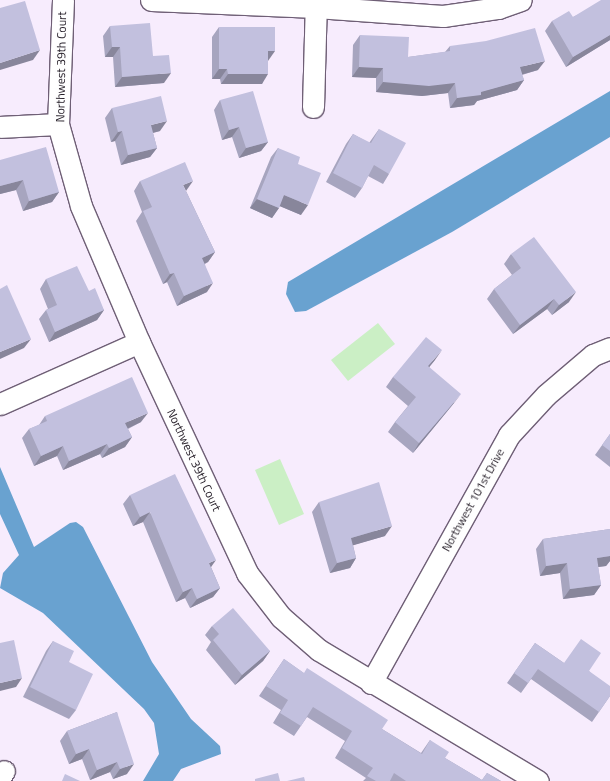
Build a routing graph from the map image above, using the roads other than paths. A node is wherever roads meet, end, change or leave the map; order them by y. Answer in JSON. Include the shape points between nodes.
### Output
{"nodes":[{"id":1,"x":63,"y":0,"type":"edge"},
{"id":2,"x":151,"y":0,"type":"edge"},
{"id":3,"x":521,"y":0,"type":"edge"},
{"id":4,"x":316,"y":3,"type":"edge"},
{"id":5,"x":313,"y":107,"type":"dead end"},
{"id":6,"x":58,"y":124,"type":"junction"},
{"id":7,"x":0,"y":127,"type":"edge"},
{"id":8,"x":140,"y":342,"type":"junction"},
{"id":9,"x":610,"y":348,"type":"edge"},
{"id":10,"x":0,"y":404,"type":"edge"},
{"id":11,"x":371,"y":683,"type":"junction"},
{"id":12,"x":538,"y":781,"type":"edge"}],
"edges":[{"from":1,"to":6,"type":"street","name":"Northwest 39th Court"},
{"from":2,"to":4,"type":"street"},
{"from":3,"to":4,"type":"street","via":[[498,8],[443,16]]},
{"from":4,"to":5,"type":"street"},
{"from":6,"to":7,"type":"street"},
{"from":6,"to":8,"type":"street","name":"Northwest 39th Court","via":[[81,206]]},
{"from":8,"to":10,"type":"street"},
{"from":8,"to":11,"type":"street","name":"Northwest 39th Court","via":[[247,573],[281,617],[319,650]]},
{"from":9,"to":11,"type":"street","name":"Northwest 101st Drive","via":[[593,355],[546,395],[509,435]]},
{"from":11,"to":12,"type":"street","name":"Northwest 39th Court"}]}
